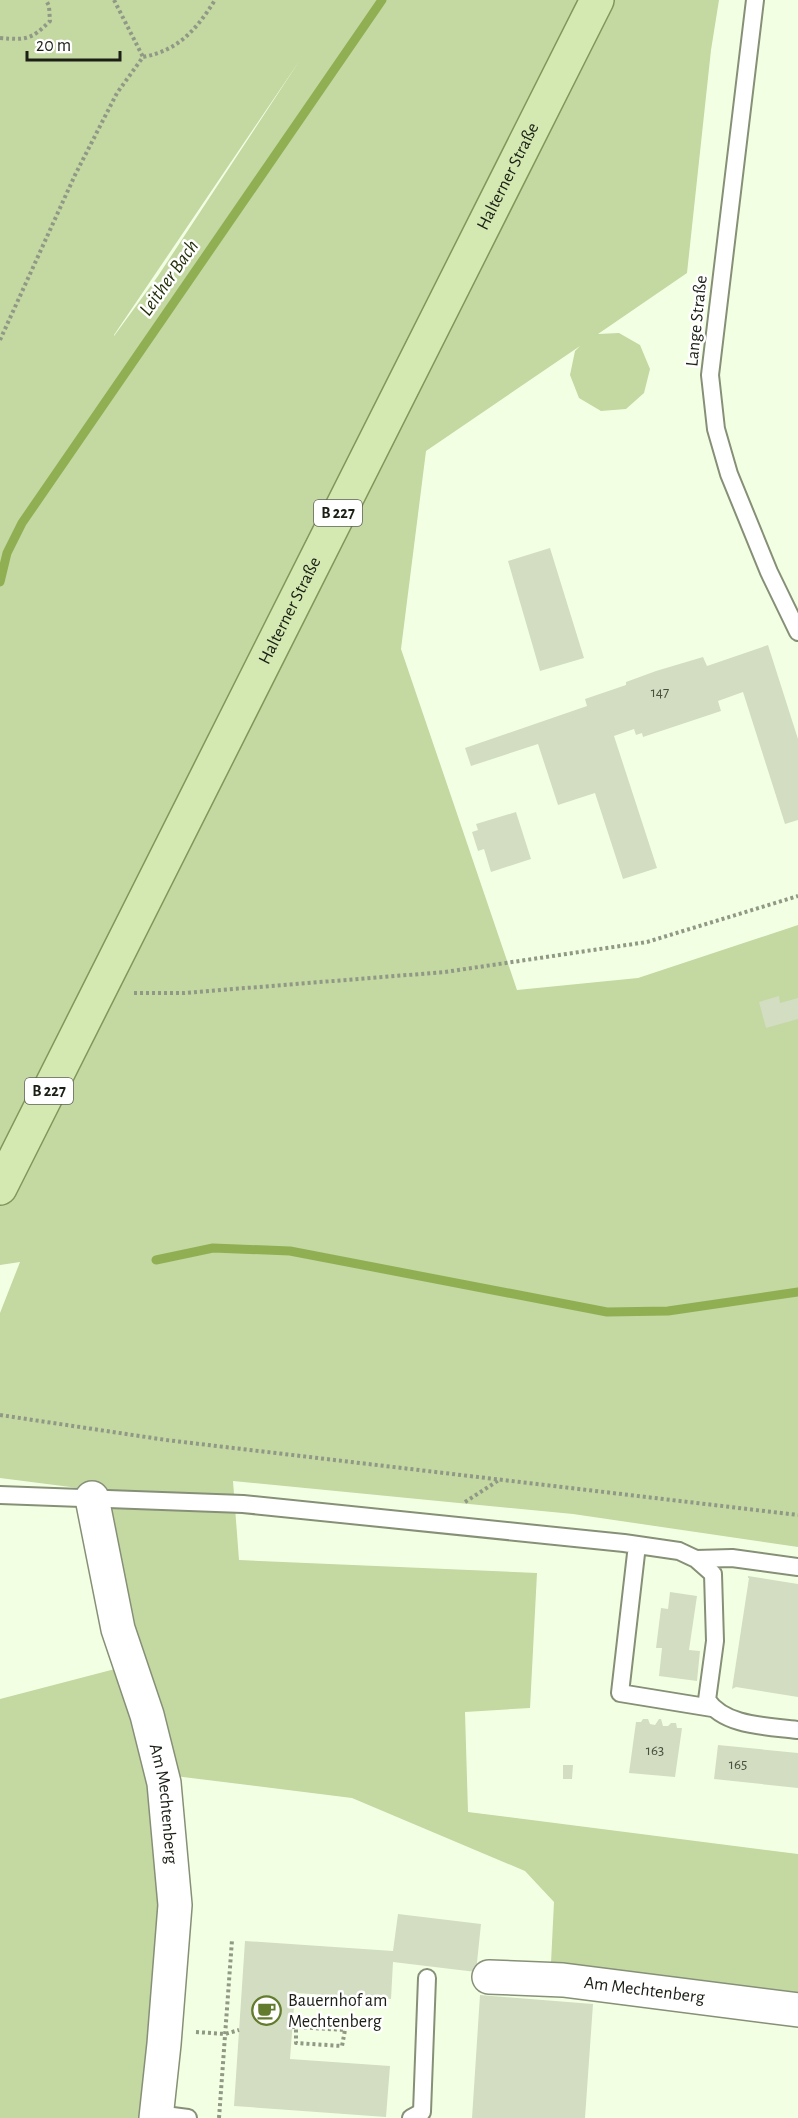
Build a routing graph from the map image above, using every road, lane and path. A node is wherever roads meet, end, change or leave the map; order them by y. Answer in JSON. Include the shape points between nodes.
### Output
{"nodes":[{"id":1,"x":46,"y":0,"type":"edge"},
{"id":2,"x":114,"y":0,"type":"edge"},
{"id":3,"x":215,"y":0,"type":"edge"},
{"id":4,"x":597,"y":0,"type":"edge"},
{"id":5,"x":755,"y":0,"type":"edge"},
{"id":6,"x":0,"y":39,"type":"edge"},
{"id":7,"x":143,"y":57,"type":"junction"},
{"id":8,"x":0,"y":340,"type":"edge"},
{"id":9,"x":798,"y":632,"type":"edge"},
{"id":10,"x":798,"y":896,"type":"edge"},
{"id":11,"x":97,"y":994,"type":"junction"},
{"id":12,"x":0,"y":1188,"type":"edge"},
{"id":13,"x":0,"y":1415,"type":"edge"},
{"id":14,"x":0,"y":1495,"type":"edge"},
{"id":15,"x":92,"y":1498,"type":"junction"},
{"id":16,"x":798,"y":1515,"type":"edge"},
{"id":17,"x":637,"y":1545,"type":"junction"},
{"id":18,"x":696,"y":1559,"type":"junction"},
{"id":19,"x":798,"y":1567,"type":"edge"},
{"id":20,"x":712,"y":1708,"type":"junction"},
{"id":21,"x":798,"y":1730,"type":"edge"},
{"id":22,"x":232,"y":1940,"type":"dead end"},
{"id":23,"x":489,"y":1977,"type":"dead end"},
{"id":24,"x":427,"y":1978,"type":"dead end"},
{"id":25,"x":798,"y":2010,"type":"edge"},
{"id":26,"x":294,"y":2027,"type":"joint"},
{"id":27,"x":239,"y":2030,"type":"dead end"},
{"id":28,"x":208,"y":2032,"type":"dead end"},
{"id":29,"x":225,"y":2034,"type":"junction"},
{"id":30,"x":167,"y":2117,"type":"edge"},
{"id":31,"x":219,"y":2118,"type":"edge"},
{"id":32,"x":411,"y":2118,"type":"edge"}],
"edges":[{"from":1,"to":6,"type":"path","via":[[50,21],[39,32],[28,39]]},
{"from":2,"to":7,"type":"path"},
{"from":3,"to":7,"type":"path","via":[[181,42],[160,54]]},
{"from":4,"to":11,"type":"main road","name":"Halterner Straße","number":"B 227"},
{"from":5,"to":9,"type":"lane","name":"Lange Straße","via":[[710,375],[716,429],[729,474]]},
{"from":7,"to":8,"type":"path","via":[[117,93],[75,176]]},
{"from":10,"to":11,"type":"path","via":[[647,942],[445,972],[184,993]]},
{"from":11,"to":12,"type":"main road","name":"Halterner Straße","number":"B 227"},
{"from":13,"to":16,"type":"path","via":[[166,1440]]},
{"from":14,"to":15,"type":"lane"},
{"from":15,"to":17,"type":"lane","via":[[243,1504]]},
{"from":15,"to":30,"type":"street","name":"Am Mechtenberg","via":[[118,1629],[147,1715],[164,1783],[175,1905],[164,2044]]},
{"from":17,"to":18,"type":"lane","via":[[679,1551]]},
{"from":17,"to":20,"type":"lane","via":[[620,1693]]},
{"from":18,"to":19,"type":"lane","via":[[732,1558]]},
{"from":18,"to":20,"type":"lane","via":[[713,1574],[715,1641],[708,1700]]},
{"from":20,"to":21,"type":"lane","via":[[742,1722]]},
{"from":22,"to":29,"type":"path"},
{"from":23,"to":25,"type":"street","name":"Am Mechtenberg","via":[[562,1980]]},
{"from":24,"to":32,"type":"lane","via":[[422,2112]]},
{"from":26,"to":26,"type":"path","via":[[345,2030],[342,2046],[296,2043]]},
{"from":27,"to":29,"type":"path"},
{"from":28,"to":29,"type":"path"},
{"from":29,"to":31,"type":"path"}]}
